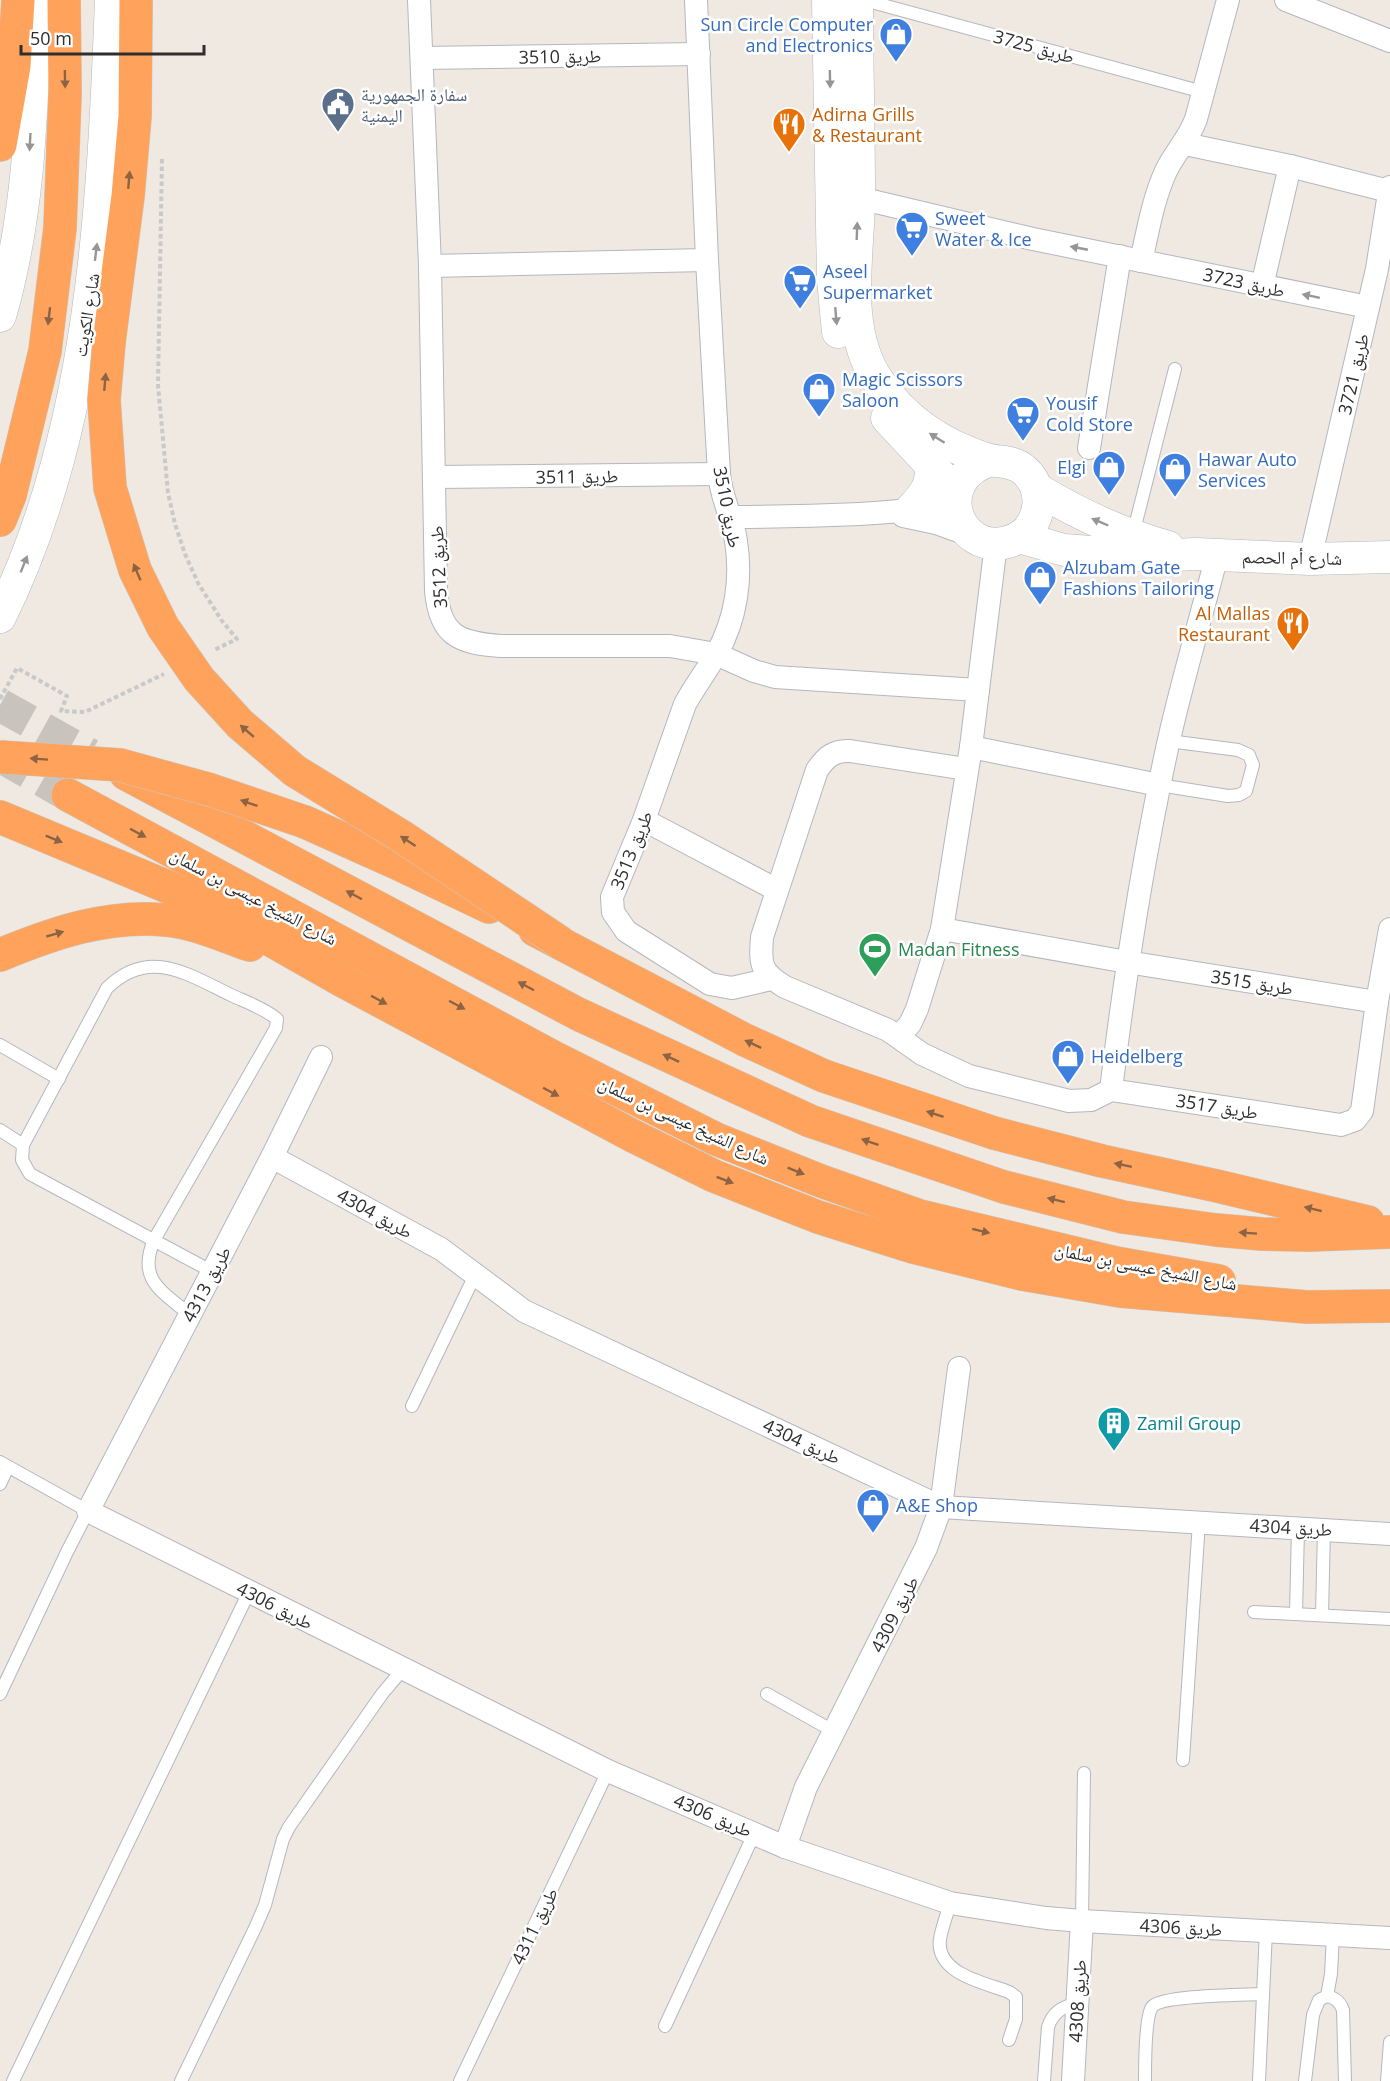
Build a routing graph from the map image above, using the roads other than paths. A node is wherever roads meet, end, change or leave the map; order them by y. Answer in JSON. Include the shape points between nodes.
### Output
{"nodes":[{"id":1,"x":18,"y":0,"type":"edge"},
{"id":2,"x":36,"y":0,"type":"edge"},
{"id":3,"x":64,"y":0,"type":"edge"},
{"id":4,"x":111,"y":0,"type":"edge"},
{"id":5,"x":136,"y":0,"type":"edge"},
{"id":6,"x":419,"y":0,"type":"edge"},
{"id":7,"x":696,"y":0,"type":"edge"},
{"id":8,"x":828,"y":0,"type":"edge"},
{"id":9,"x":857,"y":0,"type":"edge"},
{"id":10,"x":864,"y":0,"type":"edge"},
{"id":11,"x":1228,"y":0,"type":"edge"},
{"id":12,"x":1286,"y":0,"type":"edge"},
{"id":13,"x":1390,"y":40,"type":"edge"},
{"id":14,"x":699,"y":54,"type":"junction"},
{"id":15,"x":422,"y":58,"type":"junction"},
{"id":16,"x":1203,"y":92,"type":"junction"},
{"id":17,"x":1185,"y":144,"type":"junction"},
{"id":18,"x":0,"y":145,"type":"edge"},
{"id":19,"x":1290,"y":166,"type":"junction"},
{"id":20,"x":1389,"y":189,"type":"edge"},
{"id":21,"x":859,"y":198,"type":"junction"},
{"id":22,"x":1131,"y":258,"type":"junction"},
{"id":23,"x":707,"y":260,"type":"junction"},
{"id":24,"x":430,"y":266,"type":"junction"},
{"id":25,"x":1384,"y":270,"type":"edge"},
{"id":26,"x":1262,"y":286,"type":"junction"},
{"id":27,"x":1368,"y":308,"type":"junction"},
{"id":28,"x":0,"y":316,"type":"edge"},
{"id":29,"x":857,"y":361,"type":"junction"},
{"id":30,"x":1175,"y":369,"type":"dead end"},
{"id":31,"x":1089,"y":448,"type":"dead end"},
{"id":32,"x":991,"y":460,"type":"junction"},
{"id":33,"x":932,"y":467,"type":"junction"},
{"id":34,"x":719,"y":474,"type":"junction"},
{"id":35,"x":435,"y":477,"type":"junction"},
{"id":36,"x":1037,"y":489,"type":"junction"},
{"id":37,"x":956,"y":495,"type":"junction"},
{"id":38,"x":896,"y":511,"type":"junction"},
{"id":39,"x":730,"y":517,"type":"junction"},
{"id":40,"x":0,"y":520,"type":"edge"},
{"id":41,"x":1133,"y":535,"type":"junction"},
{"id":42,"x":996,"y":539,"type":"junction"},
{"id":43,"x":1206,"y":555,"type":"junction"},
{"id":44,"x":1390,"y":557,"type":"edge"},
{"id":45,"x":1310,"y":559,"type":"junction"},
{"id":46,"x":0,"y":617,"type":"edge"},
{"id":47,"x":716,"y":654,"type":"junction"},
{"id":48,"x":978,"y":690,"type":"junction"},
{"id":49,"x":1169,"y":741,"type":"junction"},
{"id":50,"x":971,"y":747,"type":"junction"},
{"id":51,"x":90,"y":755,"type":"tunnel mouth"},
{"id":52,"x":0,"y":757,"type":"edge"},
{"id":53,"x":966,"y":769,"type":"junction"},
{"id":54,"x":1160,"y":785,"type":"junction"},
{"id":55,"x":68,"y":795,"type":"tunnel mouth"},
{"id":56,"x":0,"y":817,"type":"edge"},
{"id":57,"x":644,"y":820,"type":"junction"},
{"id":58,"x":777,"y":890,"type":"junction"},
{"id":59,"x":1390,"y":928,"type":"edge"},
{"id":60,"x":942,"y":929,"type":"junction"},
{"id":61,"x":561,"y":943,"type":"junction"},
{"id":62,"x":1388,"y":953,"type":"edge"},
{"id":63,"x":0,"y":955,"type":"edge"},
{"id":64,"x":1127,"y":962,"type":"junction"},
{"id":65,"x":771,"y":979,"type":"junction"},
{"id":66,"x":341,"y":980,"type":"junction"},
{"id":67,"x":1377,"y":1002,"type":"junction"},
{"id":68,"x":899,"y":1036,"type":"junction"},
{"id":69,"x":0,"y":1045,"type":"edge"},
{"id":70,"x":321,"y":1057,"type":"dead end"},
{"id":71,"x":59,"y":1079,"type":"junction"},
{"id":72,"x":1111,"y":1090,"type":"junction"},
{"id":73,"x":0,"y":1130,"type":"edge"},
{"id":74,"x":23,"y":1145,"type":"junction"},
{"id":75,"x":272,"y":1157,"type":"junction"},
{"id":76,"x":1390,"y":1230,"type":"edge"},
{"id":77,"x":154,"y":1240,"type":"junction"},
{"id":78,"x":213,"y":1272,"type":"junction"},
{"id":79,"x":475,"y":1275,"type":"junction"},
{"id":80,"x":1390,"y":1304,"type":"edge"},
{"id":81,"x":190,"y":1314,"type":"junction"},
{"id":82,"x":959,"y":1368,"type":"dead end"},
{"id":83,"x":412,"y":1406,"type":"dead end"},
{"id":84,"x":4,"y":1465,"type":"edge"},
{"id":85,"x":0,"y":1484,"type":"edge"},
{"id":86,"x":941,"y":1507,"type":"junction"},
{"id":87,"x":88,"y":1511,"type":"junction"},
{"id":88,"x":1199,"y":1522,"type":"junction"},
{"id":89,"x":1298,"y":1528,"type":"junction"},
{"id":90,"x":1324,"y":1529,"type":"junction"},
{"id":91,"x":1390,"y":1533,"type":"edge"},
{"id":92,"x":249,"y":1592,"type":"junction"},
{"id":93,"x":1254,"y":1612,"type":"dead end"},
{"id":94,"x":1296,"y":1614,"type":"junction"},
{"id":95,"x":1322,"y":1615,"type":"junction"},
{"id":96,"x":1390,"y":1618,"type":"edge"},
{"id":97,"x":403,"y":1669,"type":"junction"},
{"id":98,"x":0,"y":1694,"type":"edge"},
{"id":99,"x":767,"y":1694,"type":"dead end"},
{"id":100,"x":835,"y":1732,"type":"junction"},
{"id":101,"x":1183,"y":1760,"type":"dead end"},
{"id":102,"x":608,"y":1771,"type":"junction"},
{"id":103,"x":1084,"y":1773,"type":"dead end"},
{"id":104,"x":755,"y":1832,"type":"junction"},
{"id":105,"x":785,"y":1847,"type":"junction"},
{"id":106,"x":950,"y":1903,"type":"junction"},
{"id":107,"x":1082,"y":1921,"type":"junction"},
{"id":108,"x":1266,"y":1931,"type":"junction"},
{"id":109,"x":1333,"y":1935,"type":"junction"},
{"id":110,"x":1390,"y":1938,"type":"edge"},
{"id":111,"x":1263,"y":1994,"type":"junction"},
{"id":112,"x":1327,"y":1996,"type":"junction"},
{"id":113,"x":1077,"y":2003,"type":"junction"},
{"id":114,"x":664,"y":2026,"type":"dead end"},
{"id":115,"x":1009,"y":2040,"type":"dead end"},
{"id":116,"x":1390,"y":2042,"type":"edge"},
{"id":117,"x":13,"y":2081,"type":"edge"},
{"id":118,"x":181,"y":2081,"type":"edge"},
{"id":119,"x":460,"y":2081,"type":"edge"},
{"id":120,"x":1044,"y":2081,"type":"edge"},
{"id":121,"x":1073,"y":2081,"type":"edge"},
{"id":122,"x":1145,"y":2081,"type":"edge"},
{"id":123,"x":1259,"y":2081,"type":"edge"},
{"id":124,"x":1305,"y":2081,"type":"edge"},
{"id":125,"x":1345,"y":2081,"type":"edge"},
{"id":126,"x":1387,"y":2081,"type":"edge"}],
"edges":[{"from":1,"to":18,"type":"highway","via":[[14,66]]},
{"from":2,"to":28,"type":"street","one_way":true,"via":[[29,164]]},
{"from":3,"to":40,"type":"highway","one_way":true,"via":[[60,228],[45,351],[10,495]]},
{"from":46,"to":4,"type":"street","name":"شارع الكويت","one_way":true,"via":[[41,517],[73,398],[102,194]]},
{"from":61,"to":5,"type":"highway","one_way":true,"bridge":true,"via":[[295,771],[240,724],[199,678],[163,627],[135,570],[110,488],[104,400],[134,127]]},
{"from":6,"to":15,"type":"street","name":"طريق 3512"},
{"from":7,"to":14,"type":"street","name":"طريق 3510"},
{"from":8,"to":29,"type":"street","one_way":true,"via":[[836,324],[840,344]]},
{"from":9,"to":21,"type":"street"},
{"from":10,"to":16,"type":"lane","name":"طريق 3725"},
{"from":11,"to":16,"type":"street"},
{"from":12,"to":13,"type":"street"},
{"from":14,"to":15,"type":"street","name":"طريق 3510"},
{"from":14,"to":23,"type":"street","name":"طريق 3510"},
{"from":15,"to":24,"type":"street","name":"طريق 3512"},
{"from":16,"to":17,"type":"street"},
{"from":17,"to":19,"type":"street"},
{"from":17,"to":22,"type":"street","via":[[1159,187]]},
{"from":19,"to":20,"type":"street"},
{"from":19,"to":26,"type":"street"},
{"from":20,"to":25,"type":"street","name":"طريق 3721"},
{"from":22,"to":21,"type":"street","name":"طريق 3723","one_way":true},
{"from":29,"to":21,"type":"street","one_way":true},
{"from":22,"to":26,"type":"street","name":"طريق 3723"},
{"from":22,"to":31,"type":"street"},
{"from":23,"to":24,"type":"street"},
{"from":23,"to":34,"type":"street","name":"طريق 3510"},
{"from":24,"to":35,"type":"street","name":"طريق 3512"},
{"from":25,"to":27,"type":"street","name":"طريق 3721"},
{"from":27,"to":26,"type":"street","name":"طريق 3723","one_way":true},
{"from":27,"to":45,"type":"street","name":"طريق 3721"},
{"from":32,"to":29,"type":"street","one_way":true,"via":[[964,452],[914,422]]},
{"from":29,"to":33,"type":"street","via":[[863,388]]},
{"from":30,"to":41,"type":"lane"},
{"from":32,"to":36,"type":"street","via":[[1014,464],[1032,479]]},
{"from":32,"to":37,"type":"street","via":[[969,471]]},
{"from":33,"to":37,"type":"street"},
{"from":33,"to":38,"type":"street","via":[[923,498]]},
{"from":34,"to":35,"type":"street","name":"طريق 3511"},
{"from":34,"to":39,"type":"street","name":"طريق 3510"},
{"from":35,"to":47,"type":"street","name":"طريق 3512","via":[[437,604],[449,631],[478,645],[670,646]]},
{"from":41,"to":36,"type":"street","name":"شارع أم الحصم","one_way":true,"via":[[1075,511]]},
{"from":36,"to":42,"type":"street","via":[[1034,522]]},
{"from":37,"to":38,"type":"street","via":[[936,505]]},
{"from":37,"to":42,"type":"street","via":[[956,512],[962,525]]},
{"from":38,"to":39,"type":"street"},
{"from":38,"to":42,"type":"street"},
{"from":39,"to":47,"type":"street","name":"طريق 3510","via":[[739,563],[738,587]]},
{"from":41,"to":43,"type":"street","name":"شارع أم الحصم"},
{"from":42,"to":43,"type":"street","name":"شارع أم الحصم","via":[[1098,553]]},
{"from":42,"to":48,"type":"street"},
{"from":43,"to":45,"type":"street","name":"شارع أم الحصم"},
{"from":43,"to":49,"type":"street"},
{"from":44,"to":45,"type":"street","name":"شارع أم الحصم"},
{"from":47,"to":48,"type":"street","via":[[775,677]]},
{"from":47,"to":57,"type":"street","name":"طريق 3513","via":[[686,704]]},
{"from":48,"to":50,"type":"street"},
{"from":49,"to":54,"type":"street"},
{"from":49,"to":54,"type":"lane","via":[[1238,750],[1249,755],[1253,765],[1246,791],[1239,795]]},
{"from":50,"to":53,"type":"street"},
{"from":50,"to":54,"type":"street"},
{"from":76,"to":51,"type":"highway","one_way":true,"via":[[1262,1234],[1123,1217],[1004,1187],[810,1121],[578,1014]]},
{"from":61,"to":52,"type":"highway","one_way":true,"bridge":true,"via":[[326,832],[211,790],[120,765]]},
{"from":53,"to":58,"type":"street","via":[[864,753],[832,753],[817,770]]},
{"from":53,"to":60,"type":"street"},
{"from":54,"to":64,"type":"street"},
{"from":55,"to":80,"type":"highway","name":"شارع الشيخ عيسى بن سلمان","one_way":true,"via":[[553,1057],[716,1139],[821,1181],[920,1216],[1116,1263],[1302,1295]]},
{"from":56,"to":66,"type":"highway","one_way":true,"via":[[204,902]]},
{"from":57,"to":58,"type":"street"},
{"from":57,"to":65,"type":"street","name":"طريق 3513","via":[[612,897],[618,922],[710,984],[732,988]]},
{"from":58,"to":65,"type":"street","via":[[762,938],[760,959]]},
{"from":59,"to":62,"type":"street","name":"طريق 3517"},
{"from":60,"to":64,"type":"street","name":"طريق 3515"},
{"from":60,"to":68,"type":"street","via":[[917,1009]]},
{"from":76,"to":61,"type":"highway","one_way":true,"via":[[994,1133],[918,1109],[824,1076],[745,1040]]},
{"from":62,"to":67,"type":"street","name":"طريق 3517"},
{"from":63,"to":66,"type":"highway","one_way":true,"via":[[82,926],[122,919],[167,920],[218,933]]},
{"from":64,"to":67,"type":"street","name":"طريق 3515"},
{"from":64,"to":72,"type":"street"},
{"from":65,"to":68,"type":"street"},
{"from":66,"to":80,"type":"highway","one_way":true,"via":[[714,1176],[818,1217],[913,1247],[1022,1274],[1120,1291],[1307,1307]]},
{"from":67,"to":72,"type":"street","name":"طريق 3517","via":[[1362,1111],[1355,1120],[1341,1125]]},
{"from":68,"to":72,"type":"street","name":"طريق 3517","via":[[922,1053],[969,1076],[1069,1101],[1091,1100]]},
{"from":69,"to":71,"type":"lane"},
{"from":70,"to":75,"type":"street","name":"طريق 4313"},
{"from":71,"to":74,"type":"lane"},
{"from":71,"to":77,"type":"lane","via":[[107,988],[131,970],[146,966],[179,970],[277,1018],[276,1028]]},
{"from":73,"to":74,"type":"lane"},
{"from":74,"to":77,"type":"lane","via":[[22,1160],[30,1174]]},
{"from":75,"to":78,"type":"street","name":"طريق 4313"},
{"from":75,"to":79,"type":"street","name":"طريق 4304","via":[[441,1249]]},
{"from":77,"to":78,"type":"lane"},
{"from":77,"to":81,"type":"lane","via":[[148,1253],[149,1274],[154,1284]]},
{"from":78,"to":81,"type":"street","name":"طريق 4313"},
{"from":79,"to":83,"type":"lane"},
{"from":79,"to":86,"type":"street","name":"طريق 4304","via":[[524,1311]]},
{"from":81,"to":87,"type":"street","name":"طريق 4313"},
{"from":82,"to":86,"type":"street","name":"طريق 4309"},
{"from":84,"to":85,"type":"lane"},
{"from":84,"to":87,"type":"lane"},
{"from":86,"to":88,"type":"street","name":"طريق 4304"},
{"from":86,"to":100,"type":"street","name":"طريق 4309","via":[[927,1548]]},
{"from":87,"to":92,"type":"street","name":"طريق 4306"},
{"from":87,"to":98,"type":"lane"},
{"from":88,"to":89,"type":"street","name":"طريق 4304"},
{"from":88,"to":101,"type":"lane"},
{"from":89,"to":90,"type":"street","name":"طريق 4304"},
{"from":89,"to":94,"type":"lane"},
{"from":90,"to":91,"type":"street","name":"طريق 4304"},
{"from":90,"to":95,"type":"lane"},
{"from":92,"to":97,"type":"street","name":"طريق 4306"},
{"from":92,"to":117,"type":"lane"},
{"from":93,"to":94,"type":"lane"},
{"from":94,"to":95,"type":"lane"},
{"from":95,"to":96,"type":"lane"},
{"from":97,"to":102,"type":"street","name":"طريق 4306"},
{"from":97,"to":118,"type":"lane","via":[[285,1833],[261,1914]]},
{"from":99,"to":100,"type":"lane"},
{"from":100,"to":105,"type":"street","name":"طريق 4309","via":[[806,1787]]},
{"from":102,"to":104,"type":"street","name":"طريق 4306"},
{"from":102,"to":119,"type":"lane","name":"طريق 4311"},
{"from":103,"to":107,"type":"lane"},
{"from":104,"to":105,"type":"street","name":"طريق 4306"},
{"from":104,"to":114,"type":"lane"},
{"from":105,"to":106,"type":"street","name":"طريق 4306"},
{"from":106,"to":107,"type":"street","name":"طريق 4306"},
{"from":106,"to":115,"type":"lane","via":[[940,1939],[944,1959],[955,1970],[1016,1997],[1016,2019]]},
{"from":107,"to":108,"type":"street","name":"طريق 4306"},
{"from":107,"to":113,"type":"street","name":"طريق 4308"},
{"from":108,"to":109,"type":"street","name":"طريق 4306"},
{"from":108,"to":111,"type":"lane"},
{"from":109,"to":110,"type":"street","name":"طريق 4306"},
{"from":109,"to":112,"type":"lane"},
{"from":111,"to":122,"type":"lane","via":[[1156,2003],[1148,2019]]},
{"from":111,"to":123,"type":"lane"},
{"from":112,"to":124,"type":"lane","via":[[1319,2000],[1313,2015]]},
{"from":112,"to":125,"type":"lane","via":[[1334,1998],[1343,2010]]},
{"from":113,"to":120,"type":"lane","via":[[1059,2010],[1050,2020]]},
{"from":113,"to":121,"type":"street","name":"طريق 4308"},
{"from":116,"to":126,"type":"lane"}]}
